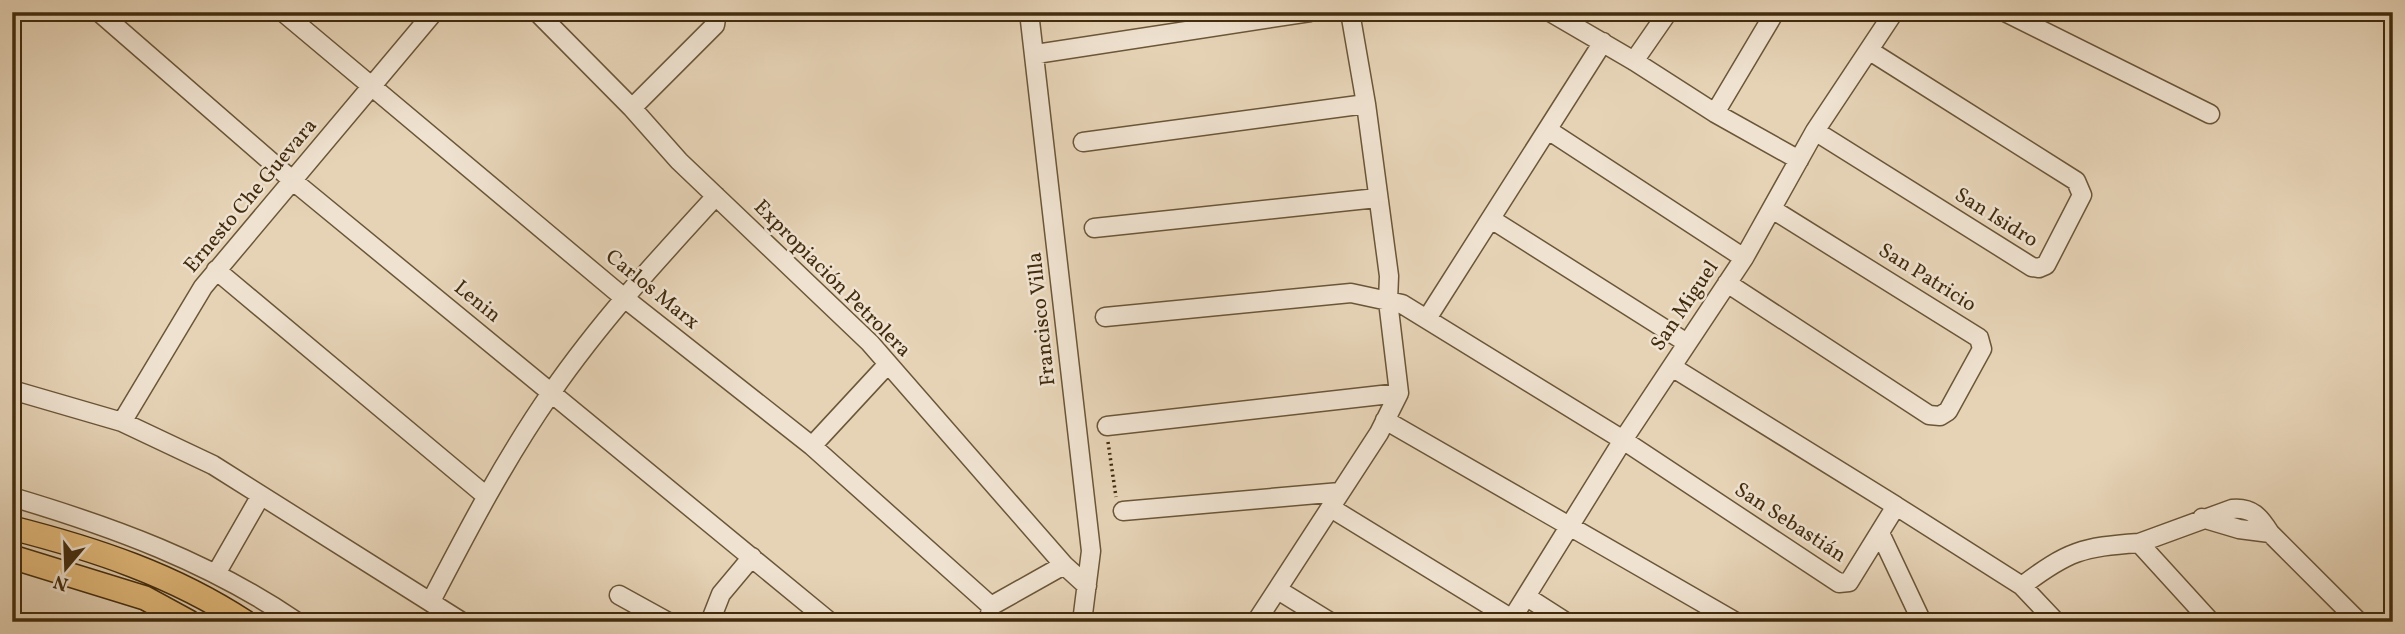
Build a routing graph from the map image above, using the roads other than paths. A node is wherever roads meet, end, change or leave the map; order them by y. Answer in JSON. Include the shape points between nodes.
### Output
{"nodes":[{"id":1,"x":99,"y":12,"type":"edge"},
{"id":2,"x":284,"y":12,"type":"edge"},
{"id":3,"x":434,"y":12,"type":"edge"},
{"id":4,"x":537,"y":12,"type":"edge"},
{"id":5,"x":717,"y":12,"type":"edge"},
{"id":6,"x":1029,"y":12,"type":"edge"},
{"id":7,"x":1310,"y":12,"type":"edge"},
{"id":8,"x":1350,"y":12,"type":"edge"},
{"id":9,"x":1668,"y":12,"type":"edge"},
{"id":10,"x":1775,"y":12,"type":"edge"},
{"id":11,"x":1894,"y":12,"type":"edge"},
{"id":12,"x":2005,"y":12,"type":"edge"},
{"id":13,"x":1558,"y":14,"type":"edge"},
{"id":14,"x":1603,"y":42,"type":"junction"},
{"id":15,"x":1870,"y":51,"type":"junction"},
{"id":16,"x":1036,"y":54,"type":"junction"},
{"id":17,"x":1634,"y":61,"type":"junction"},
{"id":18,"x":373,"y":88,"type":"junction"},
{"id":19,"x":1366,"y":104,"type":"junction"},
{"id":20,"x":632,"y":108,"type":"junction"},
{"id":21,"x":1715,"y":113,"type":"junction"},
{"id":22,"x":2210,"y":114,"type":"dead end"},
{"id":23,"x":1548,"y":130,"type":"junction"},
{"id":24,"x":1815,"y":131,"type":"junction"},
{"id":25,"x":1083,"y":142,"type":"dead end"},
{"id":26,"x":1799,"y":160,"type":"junction"},
{"id":27,"x":292,"y":180,"type":"junction"},
{"id":28,"x":716,"y":196,"type":"junction"},
{"id":29,"x":1377,"y":198,"type":"junction"},
{"id":30,"x":1772,"y":209,"type":"junction"},
{"id":31,"x":1491,"y":219,"type":"junction"},
{"id":32,"x":1094,"y":228,"type":"dead end"},
{"id":33,"x":1744,"y":258,"type":"junction"},
{"id":34,"x":216,"y":270,"type":"junction"},
{"id":35,"x":1727,"y":283,"type":"junction"},
{"id":36,"x":623,"y":297,"type":"junction"},
{"id":37,"x":1388,"y":301,"type":"junction"},
{"id":38,"x":1105,"y":317,"type":"dead end"},
{"id":39,"x":1428,"y":317,"type":"junction"},
{"id":40,"x":1687,"y":343,"type":"junction"},
{"id":41,"x":887,"y":365,"type":"junction"},
{"id":42,"x":1672,"y":367,"type":"junction"},
{"id":43,"x":12,"y":390,"type":"edge"},
{"id":44,"x":551,"y":393,"type":"junction"},
{"id":45,"x":1399,"y":393,"type":"junction"},
{"id":46,"x":1385,"y":419,"type":"junction"},
{"id":47,"x":122,"y":422,"type":"junction"},
{"id":48,"x":1107,"y":426,"type":"road end"},
{"id":49,"x":1623,"y":440,"type":"junction"},
{"id":50,"x":812,"y":446,"type":"junction"},
{"id":51,"x":485,"y":495,"type":"junction"},
{"id":52,"x":12,"y":497,"type":"edge"},
{"id":53,"x":260,"y":497,"type":"junction"},
{"id":54,"x":1335,"y":500,"type":"junction"},
{"id":55,"x":1896,"y":506,"type":"junction"},
{"id":56,"x":1123,"y":511,"type":"road end"},
{"id":57,"x":12,"y":528,"type":"edge"},
{"id":58,"x":1571,"y":528,"type":"junction"},
{"id":59,"x":1880,"y":533,"type":"junction"},
{"id":60,"x":2139,"y":543,"type":"junction"},
{"id":61,"x":12,"y":557,"type":"edge"},
{"id":62,"x":752,"y":557,"type":"junction"},
{"id":63,"x":1064,"y":565,"type":"junction"},
{"id":64,"x":217,"y":572,"type":"junction"},
{"id":65,"x":1087,"y":586,"type":"junction"},
{"id":66,"x":2022,"y":586,"type":"junction"},
{"id":67,"x":1278,"y":590,"type":"junction"},
{"id":68,"x":619,"y":595,"type":"dead end"},
{"id":69,"x":1527,"y":597,"type":"junction"},
{"id":70,"x":431,"y":601,"type":"junction"},
{"id":71,"x":990,"y":614,"type":"edge"},
{"id":72,"x":1511,"y":620,"type":"edge"},
{"id":73,"x":189,"y":622,"type":"edge"},
{"id":74,"x":246,"y":622,"type":"edge"},
{"id":75,"x":297,"y":622,"type":"edge"},
{"id":76,"x":462,"y":622,"type":"edge"},
{"id":77,"x":668,"y":622,"type":"edge"},
{"id":78,"x":710,"y":622,"type":"edge"},
{"id":79,"x":830,"y":622,"type":"edge"},
{"id":80,"x":1082,"y":622,"type":"edge"},
{"id":81,"x":1256,"y":622,"type":"edge"},
{"id":82,"x":1330,"y":622,"type":"edge"},
{"id":83,"x":1566,"y":622,"type":"edge"},
{"id":84,"x":1736,"y":622,"type":"edge"},
{"id":85,"x":1922,"y":622,"type":"edge"},
{"id":86,"x":2056,"y":622,"type":"edge"},
{"id":87,"x":2211,"y":622,"type":"edge"},
{"id":88,"x":2359,"y":622,"type":"edge"}],
"edges":[{"from":1,"to":27,"type":"street","name":"Lenin"},
{"from":2,"to":18,"type":"street","name":"Carlos Marx"},
{"from":3,"to":18,"type":"street","name":"Ernesto Che Guevara"},
{"from":4,"to":20,"type":"street","name":"Expropiación Petrolera"},
{"from":5,"to":20,"type":"street","via":[[715,25]]},
{"from":6,"to":16,"type":"street","name":"Francisco Villa"},
{"from":7,"to":16,"type":"street"},
{"from":8,"to":19,"type":"street"},
{"from":9,"to":17,"type":"street"},
{"from":10,"to":21,"type":"street"},
{"from":11,"to":15,"type":"street","name":"San Miguel"},
{"from":12,"to":22,"type":"street"},
{"from":13,"to":14,"type":"street"},
{"from":14,"to":17,"type":"street"},
{"from":14,"to":23,"type":"street"},
{"from":15,"to":24,"type":"street","name":"San Miguel"},
{"from":15,"to":24,"type":"street","name":"San Isidro","via":[[2076,181],[2082,195],[2046,265],[2032,267]]},
{"from":16,"to":65,"type":"street","name":"Francisco Villa","via":[[1091,551]]},
{"from":17,"to":21,"type":"street"},
{"from":18,"to":27,"type":"street","name":"Ernesto Che Guevara"},
{"from":18,"to":36,"type":"street","name":"Carlos Marx"},
{"from":19,"to":25,"type":"street"},
{"from":19,"to":29,"type":"street"},
{"from":20,"to":28,"type":"street","name":"Expropiación Petrolera"},
{"from":21,"to":26,"type":"street"},
{"from":23,"to":31,"type":"street"},
{"from":23,"to":33,"type":"street"},
{"from":24,"to":26,"type":"street","name":"San Miguel"},
{"from":26,"to":30,"type":"street","name":"San Miguel"},
{"from":27,"to":34,"type":"street","name":"Ernesto Che Guevara"},
{"from":27,"to":44,"type":"street","name":"Lenin"},
{"from":28,"to":36,"type":"street"},
{"from":28,"to":41,"type":"street","name":"Expropiación Petrolera","via":[[870,343]]},
{"from":29,"to":32,"type":"street"},
{"from":29,"to":37,"type":"street","via":[[1389,276]]},
{"from":30,"to":33,"type":"street","name":"San Miguel"},
{"from":30,"to":35,"type":"street","name":"San Patricio","via":[[1979,338],[1982,349],[1948,411],[1929,415]]},
{"from":31,"to":39,"type":"street"},
{"from":31,"to":40,"type":"street"},
{"from":33,"to":35,"type":"street","name":"San Miguel"},
{"from":34,"to":47,"type":"street","name":"Ernesto Che Guevara"},
{"from":34,"to":51,"type":"street"},
{"from":35,"to":40,"type":"street","name":"San Miguel"},
{"from":36,"to":44,"type":"street"},
{"from":36,"to":50,"type":"street","name":"Carlos Marx"},
{"from":37,"to":38,"type":"street","via":[[1351,293]]},
{"from":37,"to":39,"type":"street"},
{"from":37,"to":45,"type":"street"},
{"from":39,"to":49,"type":"street"},
{"from":40,"to":42,"type":"street","name":"San Miguel"},
{"from":41,"to":50,"type":"street"},
{"from":41,"to":63,"type":"street","name":"Expropiación Petrolera"},
{"from":42,"to":49,"type":"street","name":"San Miguel"},
{"from":42,"to":55,"type":"street"},
{"from":43,"to":47,"type":"street"},
{"from":44,"to":51,"type":"street"},
{"from":44,"to":62,"type":"street","name":"Lenin"},
{"from":45,"to":46,"type":"street"},
{"from":45,"to":48,"type":"street"},
{"from":46,"to":54,"type":"street"},
{"from":46,"to":58,"type":"street"},
{"from":47,"to":53,"type":"street","via":[[213,465]]},
{"from":49,"to":58,"type":"street","name":"San Miguel"},
{"from":49,"to":59,"type":"street","name":"San Sebastián","via":[[1839,583],[1852,579]]},
{"from":50,"to":71,"type":"street","name":"Carlos Marx"},
{"from":51,"to":70,"type":"street"},
{"from":52,"to":64,"type":"street","via":[[95,522]]},
{"from":53,"to":64,"type":"street"},
{"from":53,"to":70,"type":"street"},
{"from":54,"to":56,"type":"street"},
{"from":54,"to":67,"type":"street"},
{"from":54,"to":72,"type":"street"},
{"from":55,"to":59,"type":"street","name":"San Sebastián"},
{"from":55,"to":66,"type":"street"},
{"from":57,"to":74,"type":"main road","via":[[81,545],[147,569],[209,598]]},
{"from":58,"to":69,"type":"street","name":"San Miguel"},
{"from":58,"to":84,"type":"street"},
{"from":59,"to":85,"type":"street"},
{"from":60,"to":66,"type":"street","via":[[2084,548],[2055,561]]},
{"from":60,"to":87,"type":"street"},
{"from":60,"to":88,"type":"street","via":[[2202,518],[2248,509],[2259,515],[2270,533]]},
{"from":61,"to":73,"type":"main road","via":[[145,598]]},
{"from":62,"to":78,"type":"street","via":[[721,594]]},
{"from":62,"to":79,"type":"street","name":"Lenin"},
{"from":63,"to":65,"type":"street","name":"Expropiación Petrolera"},
{"from":63,"to":71,"type":"street"},
{"from":64,"to":75,"type":"street"},
{"from":65,"to":80,"type":"street","name":"Francisco Villa"},
{"from":66,"to":86,"type":"street"},
{"from":67,"to":81,"type":"street"},
{"from":67,"to":82,"type":"street"},
{"from":68,"to":77,"type":"street"},
{"from":69,"to":72,"type":"street","name":"San Miguel"},
{"from":69,"to":83,"type":"street"},
{"from":70,"to":76,"type":"street"}]}
